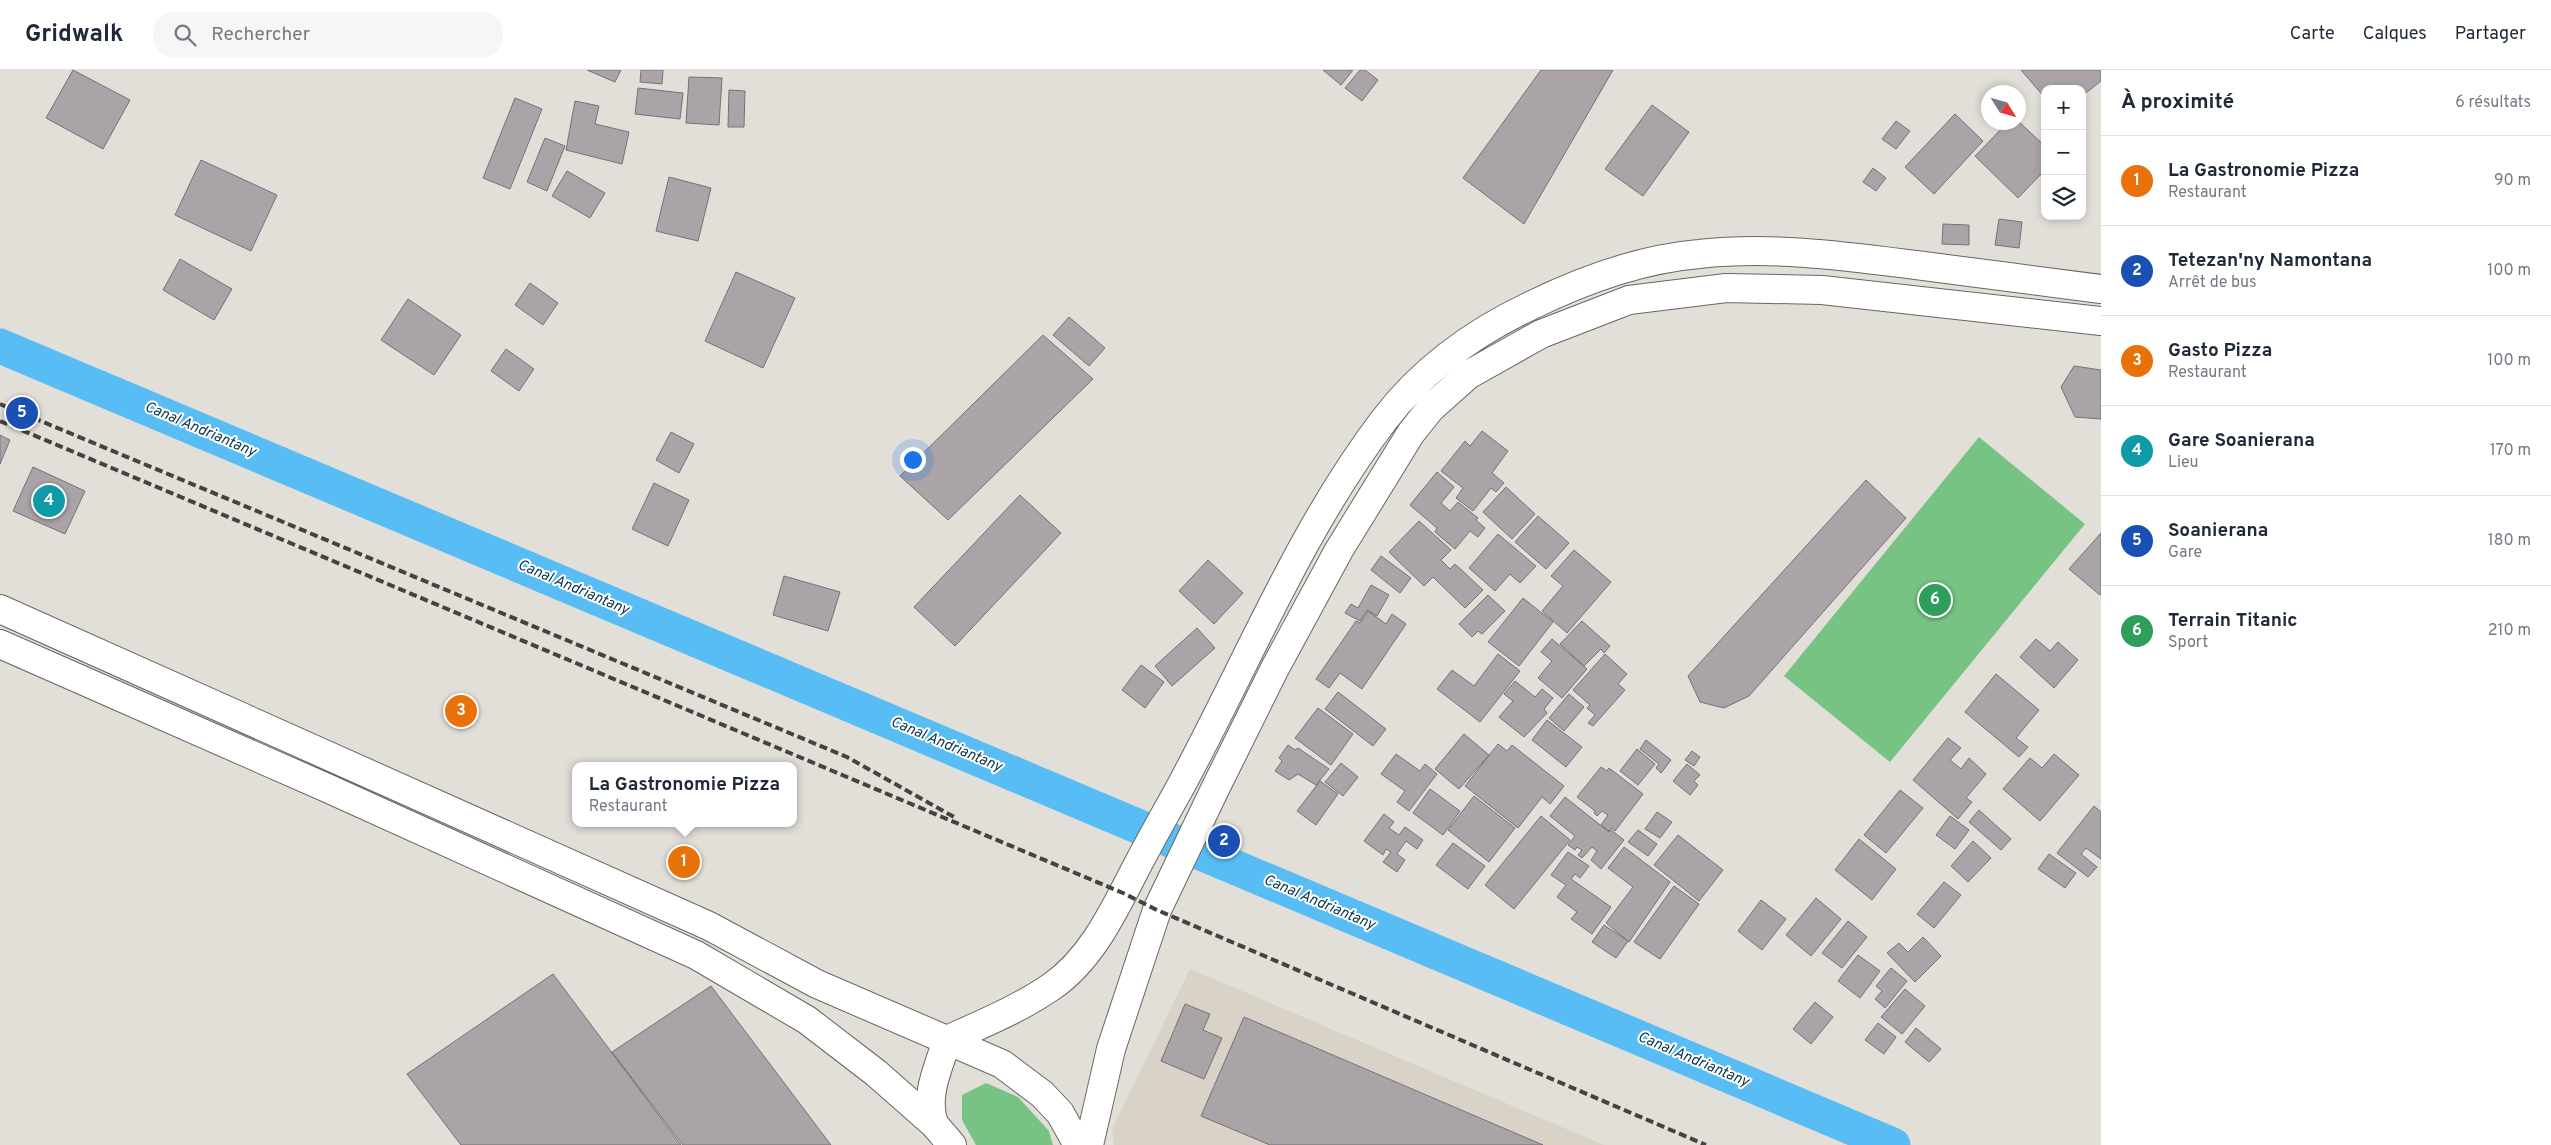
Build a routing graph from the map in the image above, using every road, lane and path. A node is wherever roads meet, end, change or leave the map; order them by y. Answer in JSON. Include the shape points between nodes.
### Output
{"nodes":[{"id":1,"x":2101,"y":289,"type":"edge"},
{"id":2,"x":2101,"y":321,"type":"edge"},
{"id":3,"x":0,"y":610,"type":"edge"},
{"id":4,"x":0,"y":644,"type":"edge"},
{"id":5,"x":947,"y":1040,"type":"junction"},
{"id":6,"x":934,"y":1124,"type":"junction"},
{"id":7,"x":952,"y":1145,"type":"edge"},
{"id":8,"x":1078,"y":1145,"type":"edge"},
{"id":9,"x":1089,"y":1145,"type":"edge"}],
"edges":[{"from":1,"to":5,"type":"street","via":[[1830,254],[1761,250],[1697,254],[1634,265],[1568,287],[1503,319],[1448,354],[1425,374],[1382,422],[1299,554],[1185,778],[1086,953],[1054,986]]},
{"from":2,"to":9,"type":"street","via":[[1822,290],[1726,288],[1630,300],[1526,342],[1468,375],[1431,408],[1411,433],[1306,608],[1215,789],[1157,910],[1114,1040]]},
{"from":3,"to":5,"type":"street","via":[[709,926],[818,984]]},
{"from":4,"to":6,"type":"street","via":[[696,955],[807,1020],[876,1073]]},
{"from":5,"to":6,"type":"street","via":[[932,1086],[930,1106]]},
{"from":5,"to":8,"type":"street","via":[[1002,1064],[1025,1080],[1060,1113]]},
{"from":6,"to":7,"type":"street"}]}
